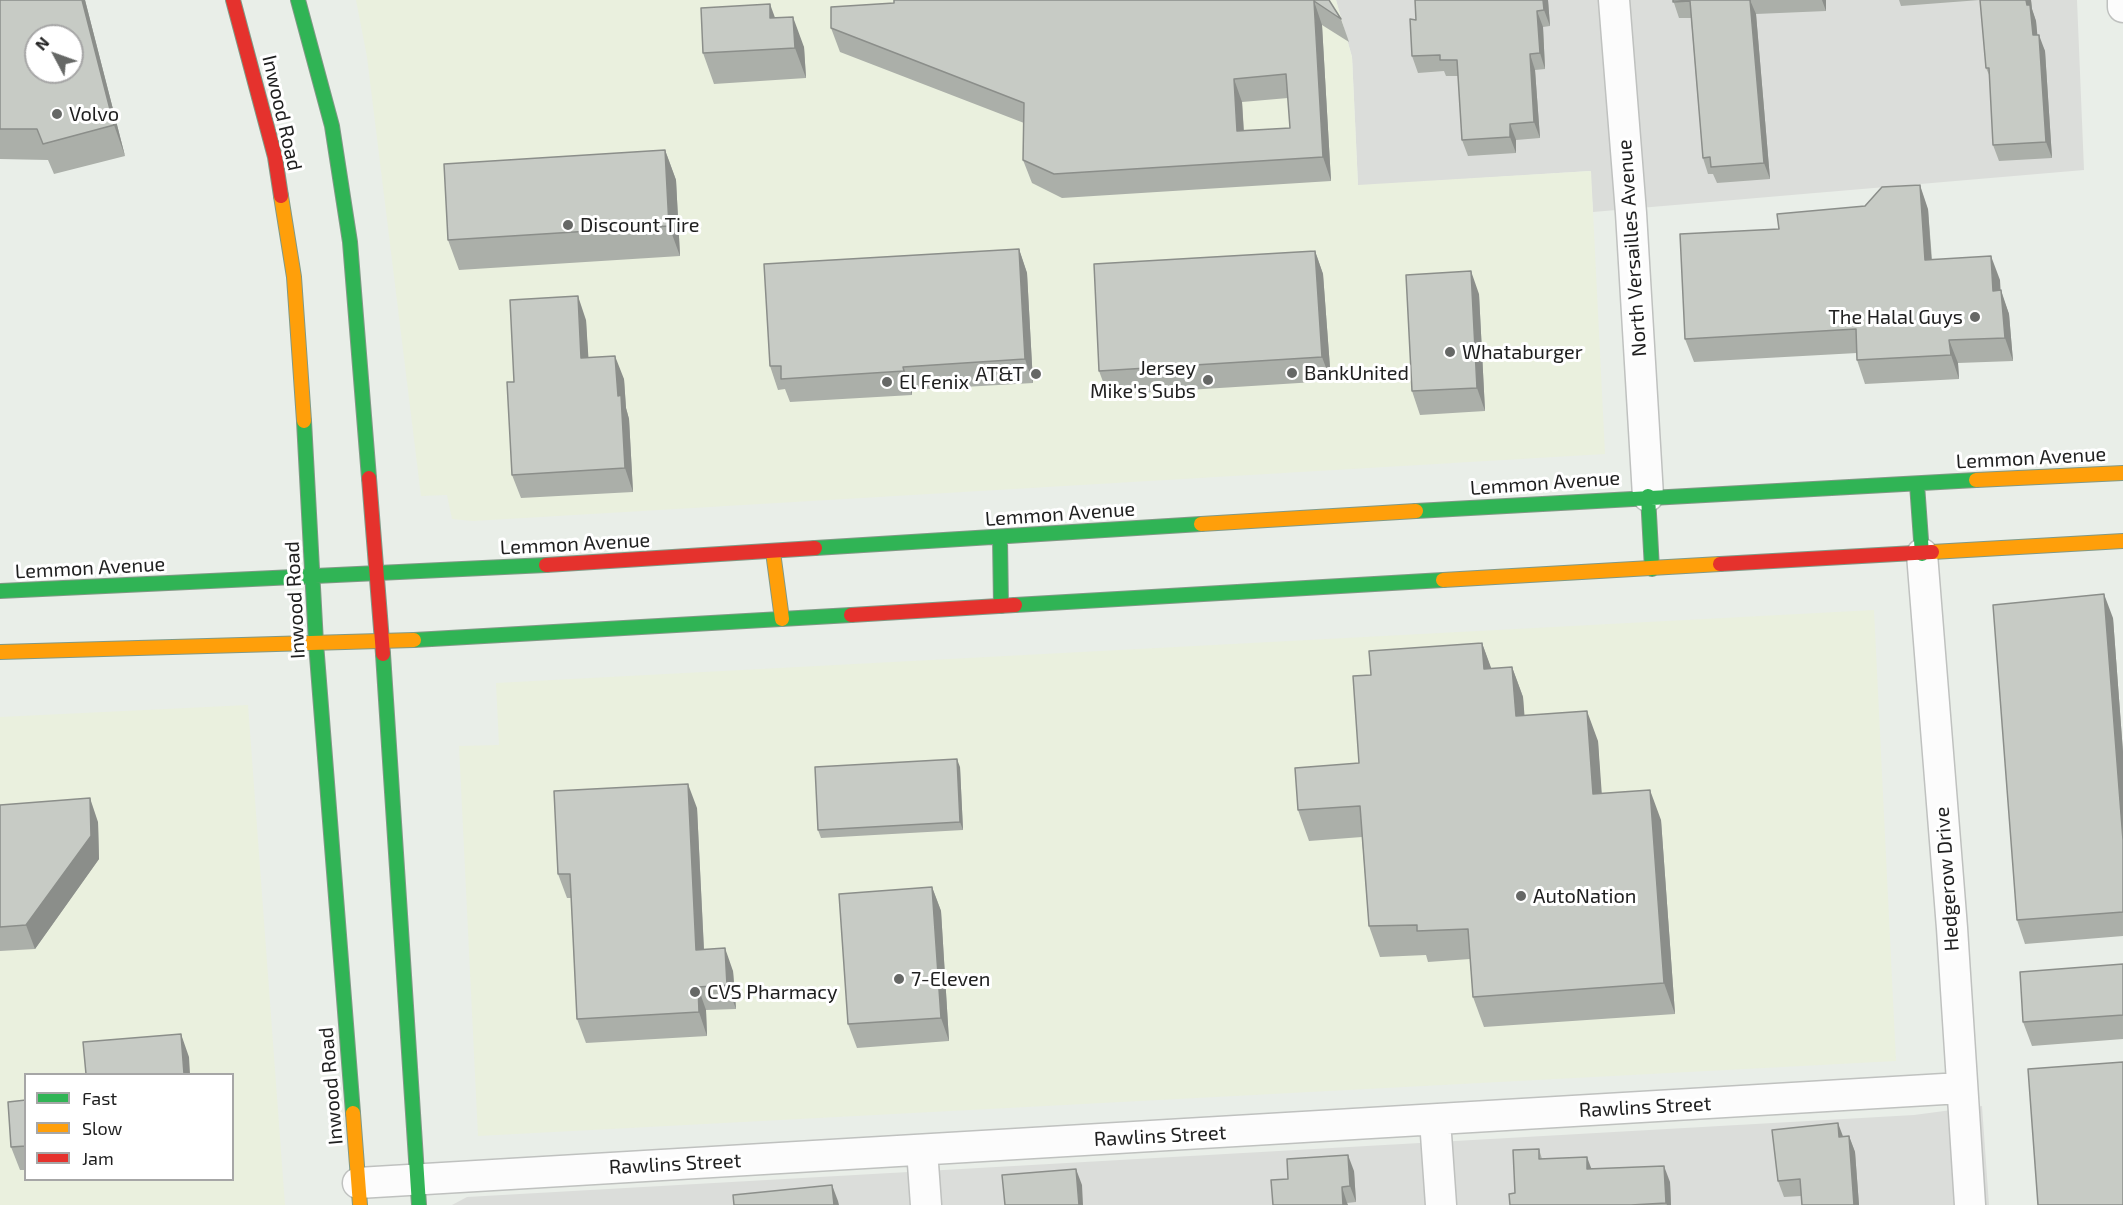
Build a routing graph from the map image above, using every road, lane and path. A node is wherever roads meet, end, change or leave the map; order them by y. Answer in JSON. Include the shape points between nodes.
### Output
{"nodes":[{"id":1,"x":233,"y":0,"type":"edge"},
{"id":2,"x":298,"y":0,"type":"edge"},
{"id":3,"x":1614,"y":0,"type":"edge"},
{"id":4,"x":2122,"y":0,"type":"edge"},
{"id":5,"x":2123,"y":7,"type":"edge"},
{"id":6,"x":2123,"y":473,"type":"edge"},
{"id":7,"x":1917,"y":484,"type":"junction"},
{"id":8,"x":1648,"y":496,"type":"junction"},
{"id":9,"x":1000,"y":538,"type":"junction"},
{"id":10,"x":2123,"y":541,"type":"edge"},
{"id":11,"x":773,"y":552,"type":"junction"},
{"id":12,"x":1922,"y":554,"type":"junction"},
{"id":13,"x":1652,"y":568,"type":"junction"},
{"id":14,"x":376,"y":574,"type":"junction"},
{"id":15,"x":314,"y":578,"type":"junction"},
{"id":16,"x":0,"y":591,"type":"edge"},
{"id":17,"x":1001,"y":606,"type":"junction"},
{"id":18,"x":782,"y":619,"type":"junction"},
{"id":19,"x":380,"y":642,"type":"junction"},
{"id":20,"x":316,"y":643,"type":"junction"},
{"id":21,"x":0,"y":652,"type":"edge"},
{"id":22,"x":1961,"y":1088,"type":"junction"},
{"id":23,"x":1435,"y":1120,"type":"junction"},
{"id":24,"x":922,"y":1150,"type":"junction"},
{"id":25,"x":418,"y":1192,"type":"edge"},
{"id":26,"x":359,"y":1194,"type":"edge"},
{"id":27,"x":926,"y":1205,"type":"edge"},
{"id":28,"x":1441,"y":1205,"type":"edge"},
{"id":29,"x":1970,"y":1205,"type":"edge"}],
"edges":[{"from":1,"to":15,"type":"main road","name":"Inwood Road","via":[[275,157],[294,277]]},
{"from":2,"to":14,"type":"main road","via":[[332,126],[350,242]]},
{"from":3,"to":8,"type":"street","name":"North Versailles Avenue"},
{"from":4,"to":5,"type":"street"},
{"from":6,"to":7,"type":"main road","name":"Lemmon Avenue"},
{"from":7,"to":8,"type":"main road","name":"Lemmon Avenue"},
{"from":7,"to":12,"type":"main road"},
{"from":8,"to":9,"type":"main road","name":"Lemmon Avenue"},
{"from":8,"to":13,"type":"main road"},
{"from":9,"to":11,"type":"main road","name":"Lemmon Avenue"},
{"from":9,"to":17,"type":"main road"},
{"from":10,"to":12,"type":"main road"},
{"from":11,"to":14,"type":"main road","name":"Lemmon Avenue"},
{"from":11,"to":18,"type":"main road"},
{"from":12,"to":13,"type":"main road"},
{"from":12,"to":22,"type":"street","name":"Hedgerow Drive"},
{"from":13,"to":17,"type":"main road"},
{"from":14,"to":15,"type":"main road","name":"Lemmon Avenue"},
{"from":14,"to":19,"type":"main road"},
{"from":15,"to":16,"type":"main road","name":"Lemmon Avenue"},
{"from":15,"to":20,"type":"main road","name":"Inwood Road"},
{"from":17,"to":18,"type":"main road"},
{"from":18,"to":19,"type":"main road"},
{"from":19,"to":20,"type":"main road"},
{"from":19,"to":25,"type":"main road"},
{"from":20,"to":21,"type":"main road"},
{"from":20,"to":26,"type":"main road","name":"Inwood Road"},
{"from":22,"to":23,"type":"street","name":"Rawlins Street"},
{"from":22,"to":29,"type":"street","name":"Hedgerow Drive"},
{"from":23,"to":24,"type":"street","name":"Rawlins Street"},
{"from":23,"to":28,"type":"street"},
{"from":24,"to":25,"type":"street","name":"Rawlins Street"},
{"from":24,"to":27,"type":"street"},
{"from":25,"to":26,"type":"street","name":"Rawlins Street"}]}
